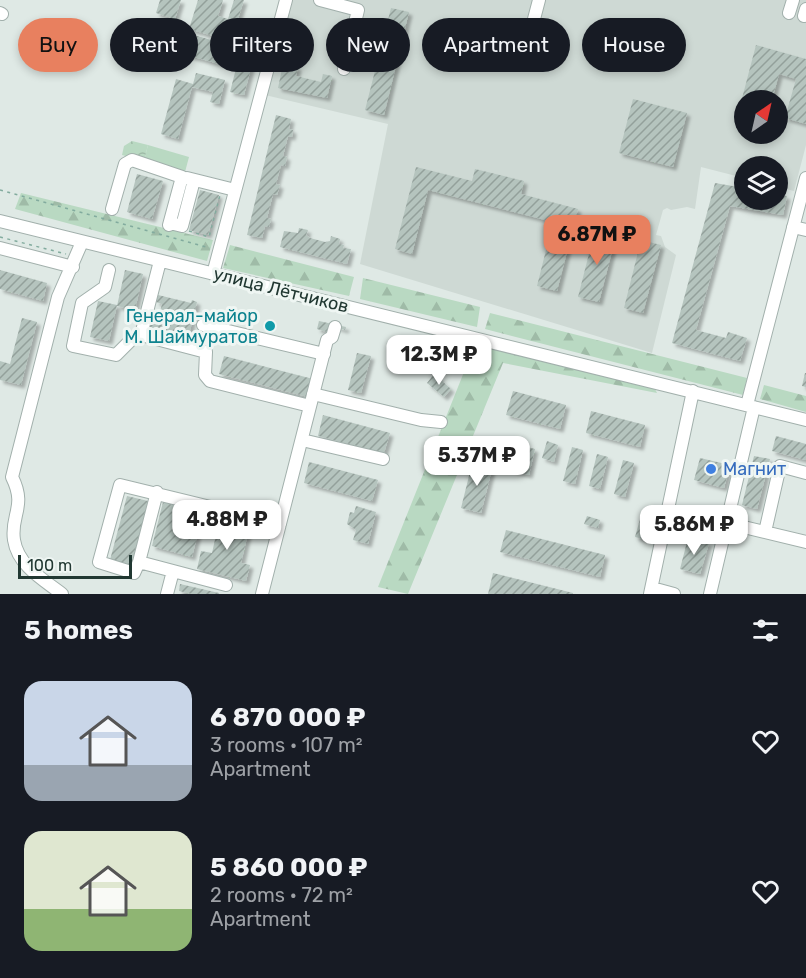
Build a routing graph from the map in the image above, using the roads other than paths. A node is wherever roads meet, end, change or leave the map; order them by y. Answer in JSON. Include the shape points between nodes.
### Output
{"nodes":[{"id":1,"x":286,"y":0,"type":"edge"},
{"id":2,"x":320,"y":0,"type":"edge"},
{"id":3,"x":539,"y":0,"type":"edge"},
{"id":4,"x":793,"y":0,"type":"edge"},
{"id":5,"x":789,"y":13,"type":"dead end"},
{"id":6,"x":356,"y":18,"type":"edge"},
{"id":7,"x":534,"y":18,"type":"edge"},
{"id":8,"x":188,"y":178,"type":"junction"},
{"id":9,"x":806,"y":178,"type":"edge"},
{"id":10,"x":235,"y":190,"type":"junction"},
{"id":11,"x":112,"y":209,"type":"dead end"},
{"id":12,"x":0,"y":221,"type":"edge"},
{"id":13,"x":174,"y":225,"type":"road end"},
{"id":14,"x":793,"y":227,"type":"junction"},
{"id":15,"x":806,"y":230,"type":"edge"},
{"id":16,"x":82,"y":242,"type":"junction"},
{"id":17,"x":0,"y":248,"type":"edge"},
{"id":18,"x":160,"y":261,"type":"junction"},
{"id":19,"x":75,"y":262,"type":"junction"},
{"id":20,"x":109,"y":270,"type":"dead end"},
{"id":21,"x":213,"y":274,"type":"junction"},
{"id":22,"x":341,"y":305,"type":"junction"},
{"id":23,"x":203,"y":325,"type":"dead end"},
{"id":24,"x":141,"y":335,"type":"junction"},
{"id":25,"x":324,"y":354,"type":"junction"},
{"id":26,"x":693,"y":392,"type":"junction"},
{"id":27,"x":312,"y":400,"type":"junction"},
{"id":28,"x":750,"y":406,"type":"junction"},
{"id":29,"x":806,"y":420,"type":"edge"},
{"id":30,"x":441,"y":422,"type":"dead end"},
{"id":31,"x":302,"y":440,"type":"junction"},
{"id":32,"x":383,"y":459,"type":"dead end"},
{"id":33,"x":806,"y":473,"type":"edge"},
{"id":34,"x":157,"y":492,"type":"junction"},
{"id":35,"x":727,"y":523,"type":"junction"},
{"id":36,"x":280,"y":524,"type":"junction"},
{"id":37,"x":765,"y":532,"type":"junction"},
{"id":38,"x":806,"y":542,"type":"edge"},
{"id":39,"x":139,"y":562,"type":"junction"},
{"id":40,"x":173,"y":571,"type":"junction"},
{"id":41,"x":226,"y":585,"type":"dead end"},
{"id":42,"x":651,"y":591,"type":"edge"},
{"id":43,"x":62,"y":594,"type":"edge"},
{"id":44,"x":167,"y":594,"type":"edge"},
{"id":45,"x":262,"y":594,"type":"edge"},
{"id":46,"x":674,"y":594,"type":"edge"},
{"id":47,"x":710,"y":594,"type":"edge"}],
"edges":[{"from":1,"to":10,"type":"street"},
{"from":2,"to":6,"type":"street","via":[[358,10]]},
{"from":3,"to":7,"type":"street"},
{"from":4,"to":5,"type":"street"},
{"from":8,"to":10,"type":"street"},
{"from":8,"to":11,"type":"street","via":[[127,160]]},
{"from":8,"to":13,"type":"street"},
{"from":9,"to":14,"type":"street"},
{"from":10,"to":21,"type":"street"},
{"from":12,"to":16,"type":"street","name":"улица Лётчиков"},
{"from":14,"to":15,"type":"street"},
{"from":14,"to":28,"type":"street"},
{"from":16,"to":18,"type":"street","name":"улица Лётчиков"},
{"from":16,"to":19,"type":"street"},
{"from":17,"to":19,"type":"street"},
{"from":18,"to":21,"type":"street","name":"улица Лётчиков"},
{"from":18,"to":24,"type":"street"},
{"from":19,"to":43,"type":"street","via":[[59,296],[12,477],[20,492],[14,540],[26,567]]},
{"from":20,"to":24,"type":"street","via":[[105,287],[82,303],[73,346],[116,355]]},
{"from":21,"to":22,"type":"street","name":"улица Лётчиков"},
{"from":22,"to":25,"type":"street"},
{"from":22,"to":26,"type":"street","name":"улица Лётчиков"},
{"from":23,"to":25,"type":"street"},
{"from":24,"to":27,"type":"street","via":[[206,352],[206,375],[210,381]]},
{"from":25,"to":27,"type":"street"},
{"from":26,"to":28,"type":"street","name":"улица Лётчиков"},
{"from":26,"to":42,"type":"street"},
{"from":27,"to":30,"type":"street"},
{"from":27,"to":31,"type":"street"},
{"from":28,"to":29,"type":"street","name":"улица Лётчиков"},
{"from":28,"to":35,"type":"street"},
{"from":31,"to":32,"type":"street"},
{"from":31,"to":36,"type":"street"},
{"from":33,"to":37,"type":"street","via":[[780,466]]},
{"from":34,"to":36,"type":"street"},
{"from":34,"to":39,"type":"street"},
{"from":34,"to":39,"type":"street","via":[[120,485],[99,560],[101,565],[134,573]]},
{"from":35,"to":37,"type":"street"},
{"from":35,"to":47,"type":"street"},
{"from":36,"to":45,"type":"street"},
{"from":37,"to":38,"type":"street"},
{"from":39,"to":40,"type":"street"},
{"from":40,"to":41,"type":"street"},
{"from":40,"to":44,"type":"street"},
{"from":42,"to":46,"type":"street"}]}
